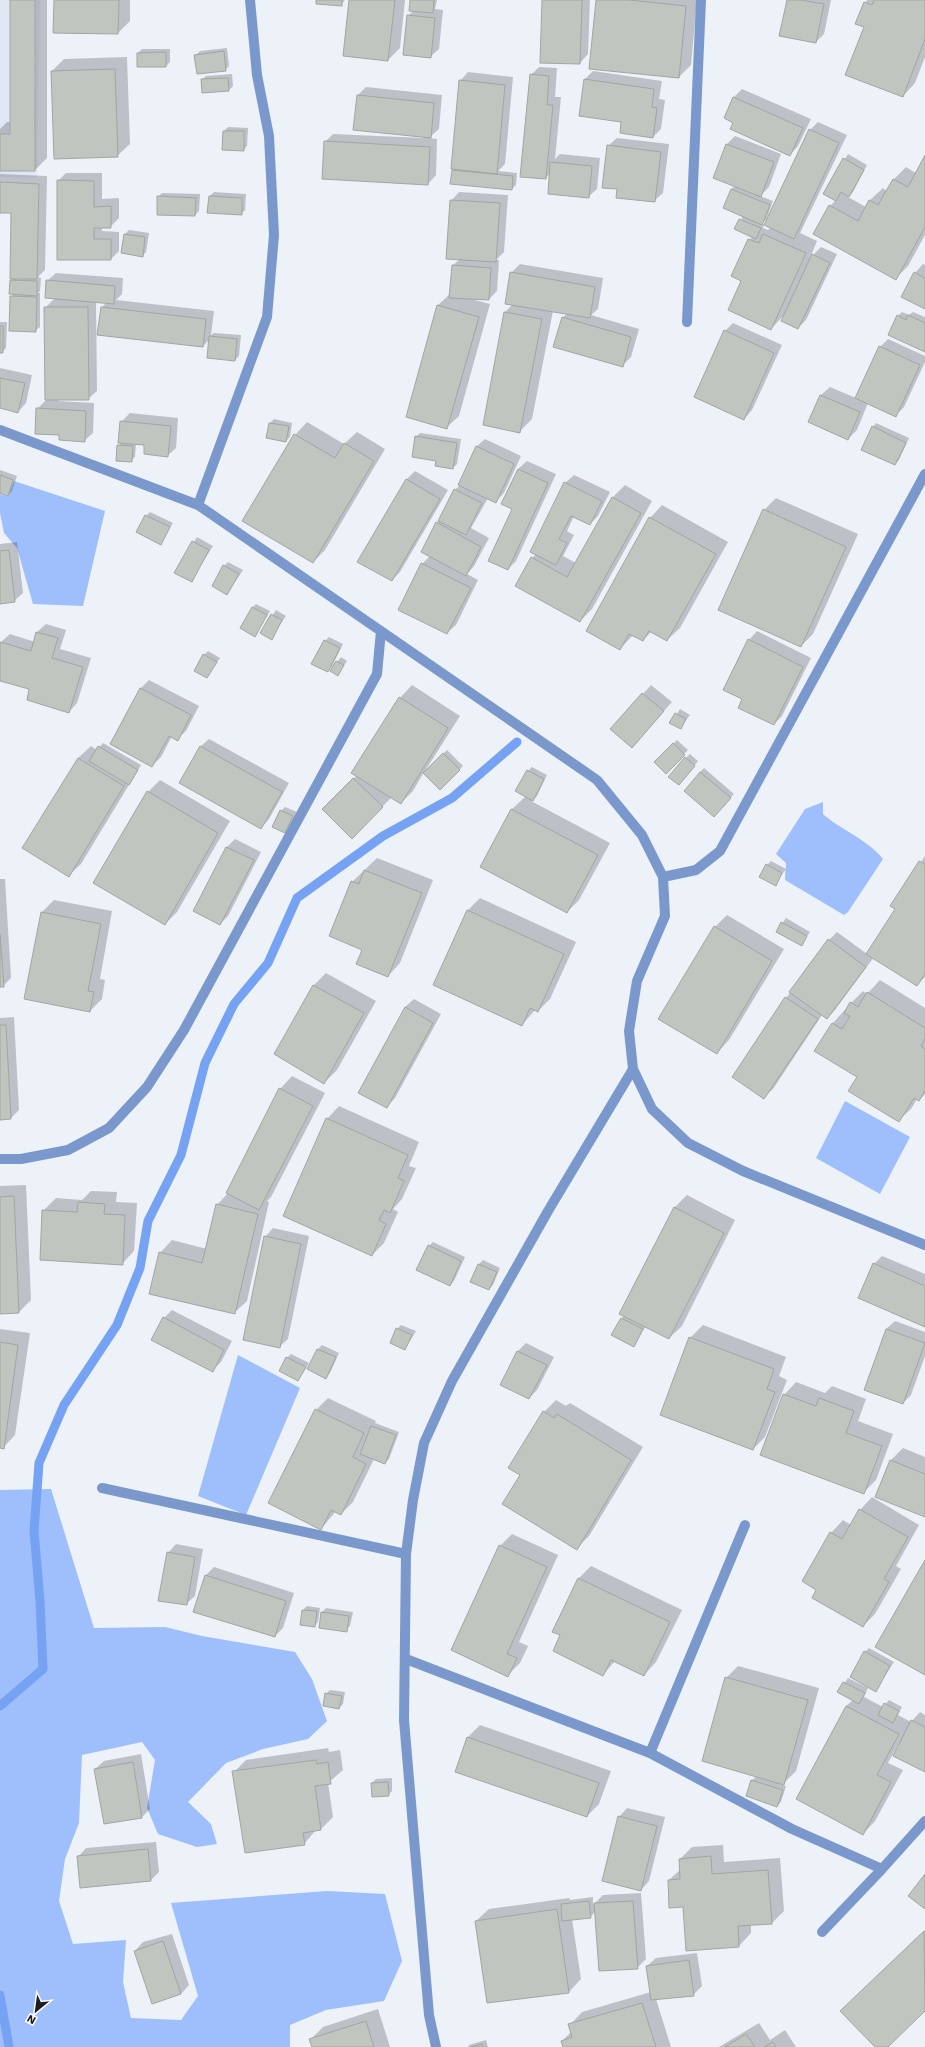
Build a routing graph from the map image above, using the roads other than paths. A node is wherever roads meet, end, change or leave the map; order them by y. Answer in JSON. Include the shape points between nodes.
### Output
{"nodes":[{"id":1,"x":250,"y":0,"type":"edge"},
{"id":2,"x":701,"y":0,"type":"edge"},
{"id":3,"x":687,"y":322,"type":"dead end"},
{"id":4,"x":0,"y":430,"type":"edge"},
{"id":5,"x":925,"y":474,"type":"edge"},
{"id":6,"x":198,"y":505,"type":"junction"},
{"id":7,"x":382,"y":631,"type":"junction"},
{"id":8,"x":663,"y":877,"type":"junction"},
{"id":9,"x":633,"y":1069,"type":"junction"},
{"id":10,"x":0,"y":1159,"type":"edge"},
{"id":11,"x":925,"y":1245,"type":"edge"},
{"id":12,"x":102,"y":1488,"type":"dead end"},
{"id":13,"x":745,"y":1525,"type":"dead end"},
{"id":14,"x":406,"y":1554,"type":"junction"},
{"id":15,"x":406,"y":1659,"type":"junction"},
{"id":16,"x":650,"y":1753,"type":"junction"},
{"id":17,"x":925,"y":1821,"type":"edge"},
{"id":18,"x":882,"y":1869,"type":"junction"},
{"id":19,"x":822,"y":1932,"type":"dead end"},
{"id":20,"x":436,"y":2047,"type":"edge"}],
"edges":[{"from":1,"to":6,"type":"street","via":[[257,75],[269,136],[274,236],[267,317]]},
{"from":2,"to":3,"type":"street"},
{"from":4,"to":6,"type":"street"},
{"from":5,"to":8,"type":"street","via":[[720,851],[696,870]]},
{"from":6,"to":7,"type":"street"},
{"from":7,"to":8,"type":"street","via":[[597,780],[642,835]]},
{"from":7,"to":10,"type":"street","via":[[377,674],[184,1030],[147,1088],[109,1128],[68,1150]]},
{"from":8,"to":9,"type":"street","via":[[665,916],[637,981],[633,1002],[629,1031]]},
{"from":9,"to":11,"type":"street","via":[[652,1109],[688,1143],[743,1171]]},
{"from":9,"to":14,"type":"street","via":[[548,1211],[452,1381],[424,1443]]},
{"from":12,"to":14,"type":"street"},
{"from":13,"to":16,"type":"street"},
{"from":14,"to":15,"type":"street"},
{"from":15,"to":16,"type":"street"},
{"from":15,"to":20,"type":"street","via":[[404,1720],[429,2015]]},
{"from":16,"to":18,"type":"street","via":[[792,1829]]},
{"from":17,"to":18,"type":"street"},
{"from":18,"to":19,"type":"street"}]}
